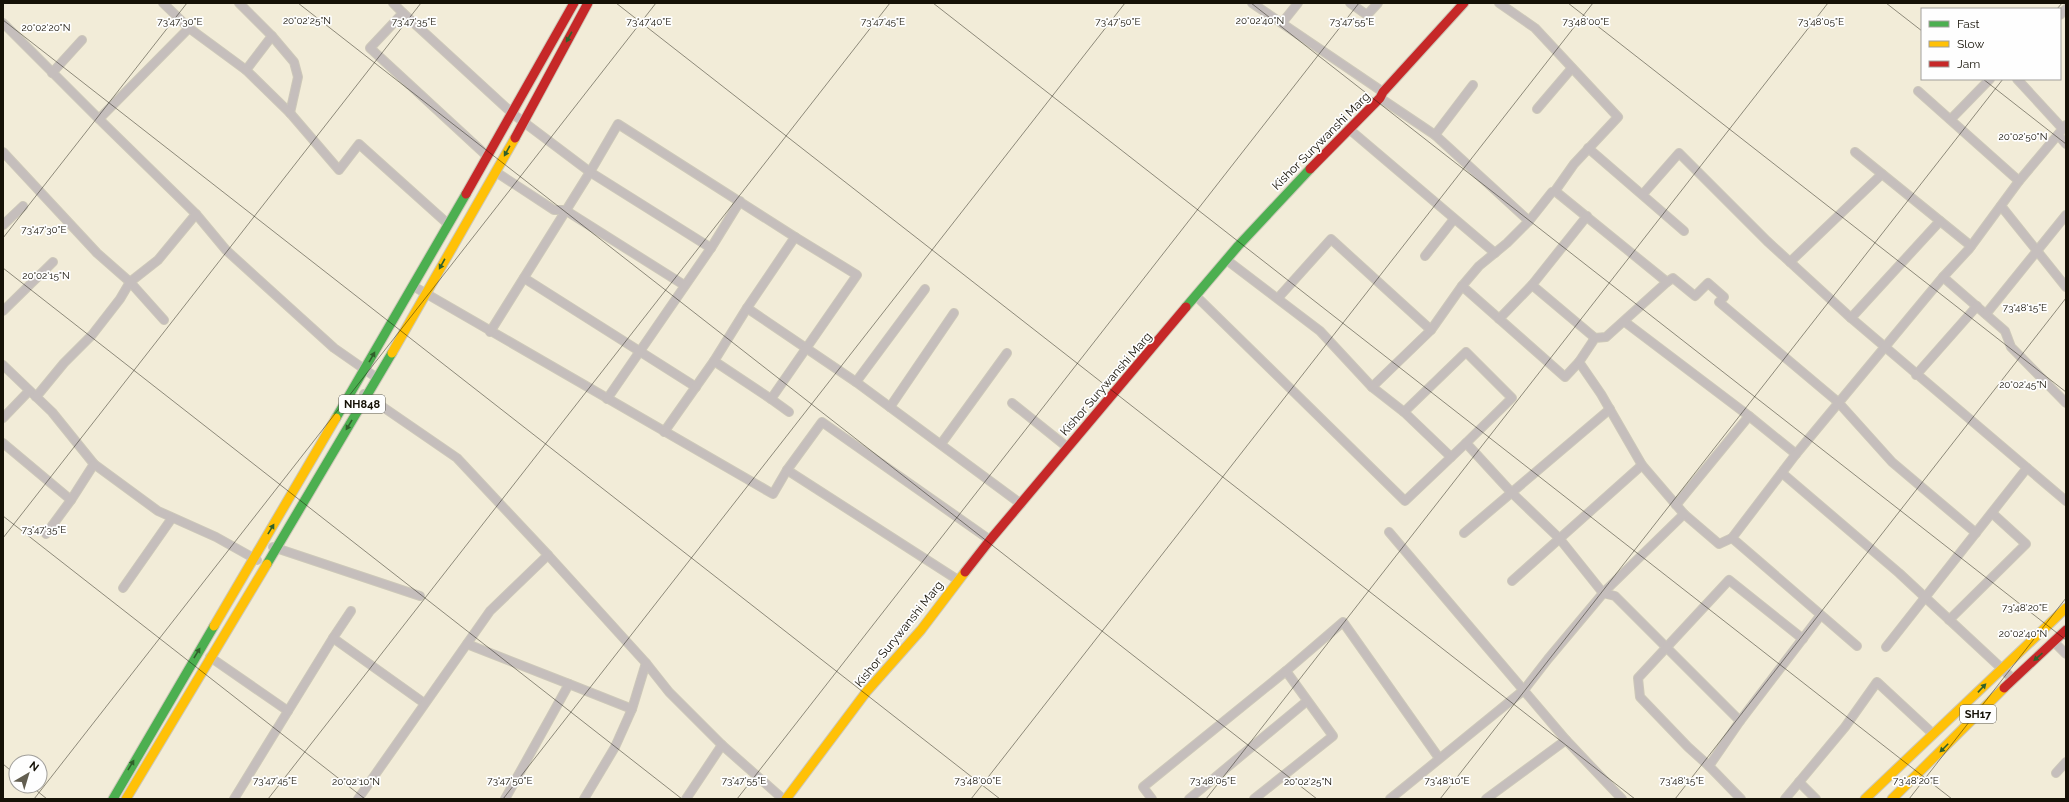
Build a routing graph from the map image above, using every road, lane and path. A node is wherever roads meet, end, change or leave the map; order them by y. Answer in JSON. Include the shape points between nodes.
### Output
{"nodes":[{"id":1,"x":164,"y":3,"type":"edge"},
{"id":2,"x":239,"y":3,"type":"edge"},
{"id":3,"x":393,"y":3,"type":"edge"},
{"id":4,"x":574,"y":3,"type":"edge"},
{"id":5,"x":588,"y":3,"type":"edge"},
{"id":6,"x":1252,"y":3,"type":"edge"},
{"id":7,"x":1298,"y":3,"type":"edge"},
{"id":8,"x":1350,"y":3,"type":"edge"},
{"id":9,"x":1378,"y":3,"type":"edge"},
{"id":10,"x":1464,"y":3,"type":"edge"},
{"id":11,"x":1499,"y":3,"type":"edge"},
{"id":12,"x":404,"y":13,"type":"junction"},
{"id":13,"x":1282,"y":23,"type":"junction"},
{"id":14,"x":3,"y":24,"type":"edge"},
{"id":15,"x":189,"y":28,"type":"junction"},
{"id":16,"x":272,"y":36,"type":"junction"},
{"id":17,"x":82,"y":40,"type":"dead end"},
{"id":18,"x":1572,"y":68,"type":"junction"},
{"id":19,"x":246,"y":70,"type":"junction"},
{"id":20,"x":52,"y":73,"type":"junction"},
{"id":21,"x":1989,"y":80,"type":"edge"},
{"id":22,"x":2018,"y":80,"type":"edge"},
{"id":23,"x":1473,"y":85,"type":"dead end"},
{"id":24,"x":1918,"y":91,"type":"dead end"},
{"id":25,"x":1382,"y":95,"type":"junction"},
{"id":26,"x":1537,"y":109,"type":"dead end"},
{"id":27,"x":290,"y":113,"type":"junction"},
{"id":28,"x":513,"y":114,"type":"junction"},
{"id":29,"x":99,"y":119,"type":"junction"},
{"id":30,"x":1951,"y":119,"type":"junction"},
{"id":31,"x":523,"y":122,"type":"junction"},
{"id":32,"x":1349,"y":129,"type":"junction"},
{"id":33,"x":2062,"y":130,"type":"edge"},
{"id":34,"x":1435,"y":135,"type":"junction"},
{"id":35,"x":2066,"y":144,"type":"edge"},
{"id":36,"x":1588,"y":148,"type":"junction"},
{"id":37,"x":3,"y":152,"type":"edge"},
{"id":38,"x":1855,"y":152,"type":"dead end"},
{"id":39,"x":487,"y":156,"type":"junction"},
{"id":40,"x":496,"y":172,"type":"junction"},
{"id":41,"x":590,"y":172,"type":"junction"},
{"id":42,"x":1882,"y":174,"type":"junction"},
{"id":43,"x":2019,"y":181,"type":"junction"},
{"id":44,"x":1555,"y":191,"type":"junction"},
{"id":45,"x":1643,"y":194,"type":"junction"},
{"id":46,"x":740,"y":201,"type":"junction"},
{"id":47,"x":23,"y":206,"type":"dead end"},
{"id":48,"x":2001,"y":206,"type":"junction"},
{"id":49,"x":565,"y":210,"type":"junction"},
{"id":50,"x":196,"y":214,"type":"junction"},
{"id":51,"x":2066,"y":215,"type":"edge"},
{"id":52,"x":1588,"y":216,"type":"junction"},
{"id":53,"x":1454,"y":219,"type":"junction"},
{"id":54,"x":1529,"y":221,"type":"junction"},
{"id":55,"x":1940,"y":221,"type":"junction"},
{"id":56,"x":448,"y":224,"type":"junction"},
{"id":57,"x":3,"y":225,"type":"edge"},
{"id":58,"x":1684,"y":231,"type":"dead end"},
{"id":59,"x":795,"y":237,"type":"junction"},
{"id":60,"x":1971,"y":246,"type":"junction"},
{"id":61,"x":710,"y":248,"type":"junction"},
{"id":62,"x":2038,"y":252,"type":"junction"},
{"id":63,"x":1495,"y":253,"type":"junction"},
{"id":64,"x":1425,"y":256,"type":"dead end"},
{"id":65,"x":1228,"y":261,"type":"junction"},
{"id":66,"x":54,"y":262,"type":"dead end"},
{"id":67,"x":1790,"y":262,"type":"junction"},
{"id":68,"x":1942,"y":277,"type":"junction"},
{"id":69,"x":524,"y":278,"type":"junction"},
{"id":70,"x":130,"y":282,"type":"junction"},
{"id":71,"x":1667,"y":282,"type":"junction"},
{"id":72,"x":684,"y":285,"type":"junction"},
{"id":73,"x":1532,"y":285,"type":"junction"},
{"id":74,"x":413,"y":286,"type":"junction"},
{"id":75,"x":1462,"y":286,"type":"junction"},
{"id":76,"x":2066,"y":287,"type":"edge"},
{"id":77,"x":925,"y":289,"type":"dead end"},
{"id":78,"x":425,"y":293,"type":"junction"},
{"id":79,"x":1197,"y":296,"type":"junction"},
{"id":80,"x":1278,"y":298,"type":"junction"},
{"id":81,"x":1977,"y":306,"type":"junction"},
{"id":82,"x":747,"y":308,"type":"junction"},
{"id":83,"x":3,"y":311,"type":"edge"},
{"id":84,"x":954,"y":312,"type":"dead end"},
{"id":85,"x":1986,"y":314,"type":"junction"},
{"id":86,"x":1851,"y":318,"type":"junction"},
{"id":87,"x":1499,"y":319,"type":"junction"},
{"id":88,"x":164,"y":320,"type":"dead end"},
{"id":89,"x":1625,"y":322,"type":"junction"},
{"id":90,"x":1431,"y":330,"type":"junction"},
{"id":91,"x":490,"y":332,"type":"junction"},
{"id":92,"x":1595,"y":338,"type":"junction"},
{"id":93,"x":806,"y":347,"type":"junction"},
{"id":94,"x":1885,"y":347,"type":"junction"},
{"id":95,"x":640,"y":350,"type":"junction"},
{"id":96,"x":1007,"y":353,"type":"dead end"},
{"id":97,"x":714,"y":361,"type":"junction"},
{"id":98,"x":1578,"y":362,"type":"junction"},
{"id":99,"x":3,"y":365,"type":"edge"},
{"id":100,"x":364,"y":370,"type":"junction"},
{"id":101,"x":1916,"y":375,"type":"junction"},
{"id":102,"x":376,"y":378,"type":"junction"},
{"id":103,"x":856,"y":382,"type":"junction"},
{"id":104,"x":696,"y":387,"type":"junction"},
{"id":105,"x":1372,"y":387,"type":"junction"},
{"id":106,"x":354,"y":388,"type":"junction"},
{"id":107,"x":32,"y":394,"type":"junction"},
{"id":108,"x":367,"y":396,"type":"junction"},
{"id":109,"x":607,"y":399,"type":"junction"},
{"id":110,"x":771,"y":399,"type":"junction"},
{"id":111,"x":1838,"y":402,"type":"junction"},
{"id":112,"x":1012,"y":403,"type":"dead end"},
{"id":113,"x":2066,"y":403,"type":"edge"},
{"id":114,"x":890,"y":407,"type":"junction"},
{"id":115,"x":1610,"y":408,"type":"junction"},
{"id":116,"x":789,"y":412,"type":"dead end"},
{"id":117,"x":1404,"y":412,"type":"junction"},
{"id":118,"x":1749,"y":416,"type":"junction"},
{"id":119,"x":3,"y":418,"type":"edge"},
{"id":120,"x":664,"y":432,"type":"junction"},
{"id":121,"x":326,"y":436,"type":"junction"},
{"id":122,"x":3,"y":443,"type":"edge"},
{"id":123,"x":1466,"y":443,"type":"junction"},
{"id":124,"x":338,"y":444,"type":"junction"},
{"id":125,"x":941,"y":444,"type":"junction"},
{"id":126,"x":1067,"y":448,"type":"junction"},
{"id":127,"x":1796,"y":454,"type":"junction"},
{"id":128,"x":1451,"y":457,"type":"junction"},
{"id":129,"x":94,"y":464,"type":"junction"},
{"id":130,"x":1642,"y":464,"type":"junction"},
{"id":131,"x":2026,"y":468,"type":"junction"},
{"id":132,"x":787,"y":470,"type":"junction"},
{"id":133,"x":1782,"y":473,"type":"junction"},
{"id":134,"x":293,"y":491,"type":"junction"},
{"id":135,"x":1511,"y":492,"type":"junction"},
{"id":136,"x":305,"y":498,"type":"junction"},
{"id":137,"x":72,"y":500,"type":"junction"},
{"id":138,"x":2066,"y":501,"type":"edge"},
{"id":139,"x":1021,"y":504,"type":"junction"},
{"id":140,"x":1676,"y":505,"type":"junction"},
{"id":141,"x":1992,"y":513,"type":"junction"},
{"id":142,"x":1684,"y":514,"type":"junction"},
{"id":143,"x":172,"y":518,"type":"junction"},
{"id":144,"x":1390,"y":532,"type":"dead end"},
{"id":145,"x":1464,"y":533,"type":"dead end"},
{"id":146,"x":1976,"y":533,"type":"junction"},
{"id":147,"x":46,"y":534,"type":"dead end"},
{"id":148,"x":1559,"y":538,"type":"junction"},
{"id":149,"x":1732,"y":538,"type":"junction"},
{"id":150,"x":990,"y":540,"type":"junction"},
{"id":151,"x":263,"y":543,"type":"junction"},
{"id":152,"x":275,"y":548,"type":"junction"},
{"id":153,"x":548,"y":555,"type":"junction"},
{"id":154,"x":253,"y":559,"type":"junction"},
{"id":155,"x":266,"y":564,"type":"junction"},
{"id":156,"x":958,"y":580,"type":"junction"},
{"id":157,"x":1512,"y":581,"type":"dead end"},
{"id":158,"x":123,"y":588,"type":"dead end"},
{"id":159,"x":1603,"y":593,"type":"junction"},
{"id":160,"x":420,"y":596,"type":"dead end"},
{"id":161,"x":1926,"y":598,"type":"junction"},
{"id":162,"x":2066,"y":608,"type":"edge"},
{"id":163,"x":350,"y":612,"type":"dead end"},
{"id":164,"x":1820,"y":616,"type":"junction"},
{"id":165,"x":1949,"y":620,"type":"junction"},
{"id":166,"x":2066,"y":630,"type":"edge"},
{"id":167,"x":333,"y":638,"type":"junction"},
{"id":168,"x":1803,"y":639,"type":"junction"},
{"id":169,"x":2054,"y":642,"type":"junction"},
{"id":170,"x":467,"y":644,"type":"junction"},
{"id":171,"x":1857,"y":646,"type":"dead end"},
{"id":172,"x":1668,"y":648,"type":"junction"},
{"id":173,"x":1886,"y":648,"type":"dead end"},
{"id":174,"x":2066,"y":654,"type":"edge"},
{"id":175,"x":210,"y":657,"type":"junction"},
{"id":176,"x":646,"y":663,"type":"junction"},
{"id":177,"x":2000,"y":669,"type":"junction"},
{"id":178,"x":1286,"y":671,"type":"junction"},
{"id":179,"x":2013,"y":679,"type":"junction"},
{"id":180,"x":570,"y":684,"type":"junction"},
{"id":181,"x":1524,"y":690,"type":"junction"},
{"id":182,"x":1307,"y":701,"type":"junction"},
{"id":183,"x":424,"y":703,"type":"junction"},
{"id":184,"x":632,"y":709,"type":"junction"},
{"id":185,"x":288,"y":711,"type":"junction"},
{"id":186,"x":1740,"y":721,"type":"junction"},
{"id":187,"x":1932,"y":733,"type":"junction"},
{"id":188,"x":1566,"y":740,"type":"junction"},
{"id":189,"x":722,"y":745,"type":"junction"},
{"id":190,"x":1439,"y":758,"type":"junction"},
{"id":191,"x":2066,"y":762,"type":"edge"},
{"id":192,"x":1709,"y":766,"type":"junction"},
{"id":193,"x":2056,"y":773,"type":"dead end"},
{"id":194,"x":1799,"y":782,"type":"junction"},
{"id":195,"x":128,"y":798,"type":"edge"},
{"id":196,"x":112,"y":799,"type":"edge"},
{"id":197,"x":234,"y":799,"type":"edge"},
{"id":198,"x":358,"y":799,"type":"edge"},
{"id":199,"x":505,"y":799,"type":"edge"},
{"id":200,"x":584,"y":799,"type":"edge"},
{"id":201,"x":686,"y":799,"type":"edge"},
{"id":202,"x":783,"y":799,"type":"edge"},
{"id":203,"x":786,"y":799,"type":"edge"},
{"id":204,"x":1152,"y":799,"type":"edge"},
{"id":205,"x":1189,"y":799,"type":"edge"},
{"id":206,"x":1254,"y":799,"type":"edge"},
{"id":207,"x":1390,"y":799,"type":"edge"},
{"id":208,"x":1486,"y":799,"type":"edge"},
{"id":209,"x":1622,"y":799,"type":"edge"},
{"id":210,"x":1741,"y":799,"type":"edge"},
{"id":211,"x":1785,"y":799,"type":"edge"},
{"id":212,"x":1816,"y":799,"type":"edge"},
{"id":213,"x":1865,"y":799,"type":"edge"},
{"id":214,"x":1892,"y":799,"type":"edge"}],
"edges":[{"from":1,"to":15,"type":"street"},
{"from":2,"to":16,"type":"street"},
{"from":3,"to":12,"type":"street"},
{"from":4,"to":28,"type":"main road","number":"NH848"},
{"from":5,"to":31,"type":"main road","number":"NH848","one_way":true},
{"from":6,"to":13,"type":"street"},
{"from":7,"to":13,"type":"street"},
{"from":8,"to":9,"type":"street","via":[[1367,15]]},
{"from":10,"to":25,"type":"main road","name":"Kishor Surywanshi Marg"},
{"from":11,"to":18,"type":"street","via":[[1536,28]]},
{"from":12,"to":28,"type":"street"},
{"from":12,"to":39,"type":"street","via":[[370,48]]},
{"from":13,"to":25,"type":"street"},
{"from":14,"to":20,"type":"street"},
{"from":15,"to":19,"type":"street"},
{"from":15,"to":29,"type":"street"},
{"from":16,"to":19,"type":"street"},
{"from":16,"to":27,"type":"street","via":[[294,62],[298,77]]},
{"from":17,"to":20,"type":"street"},
{"from":18,"to":26,"type":"street"},
{"from":18,"to":36,"type":"street","via":[[1618,117]]},
{"from":19,"to":27,"type":"street"},
{"from":20,"to":29,"type":"street"},
{"from":21,"to":30,"type":"street"},
{"from":22,"to":33,"type":"street"},
{"from":23,"to":34,"type":"street"},
{"from":24,"to":30,"type":"street"},
{"from":25,"to":32,"type":"main road","name":"Kishor Surywanshi Marg"},
{"from":25,"to":34,"type":"street"},
{"from":27,"to":56,"type":"street","via":[[339,170],[359,144]]},
{"from":28,"to":31,"type":"street"},
{"from":28,"to":39,"type":"main road","number":"NH848"},
{"from":29,"to":50,"type":"street"},
{"from":30,"to":43,"type":"street"},
{"from":31,"to":40,"type":"main road","number":"NH848","one_way":true},
{"from":31,"to":41,"type":"street"},
{"from":32,"to":53,"type":"street"},
{"from":32,"to":65,"type":"main road","name":"Kishor Surywanshi Marg","via":[[1274,206]]},
{"from":33,"to":35,"type":"street"},
{"from":33,"to":43,"type":"street"},
{"from":34,"to":54,"type":"street"},
{"from":36,"to":44,"type":"street"},
{"from":36,"to":45,"type":"street"},
{"from":37,"to":70,"type":"street","via":[[97,253]]},
{"from":38,"to":42,"type":"street"},
{"from":39,"to":56,"type":"main road","number":"NH848"},
{"from":40,"to":49,"type":"street","via":[[554,210]]},
{"from":40,"to":78,"type":"main road","number":"NH848","one_way":true},
{"from":41,"to":46,"type":"street","via":[[618,124]]},
{"from":41,"to":49,"type":"street"},
{"from":41,"to":61,"type":"street"},
{"from":42,"to":55,"type":"street"},
{"from":42,"to":67,"type":"street"},
{"from":43,"to":48,"type":"street"},
{"from":44,"to":52,"type":"street"},
{"from":44,"to":54,"type":"street"},
{"from":45,"to":58,"type":"street"},
{"from":45,"to":67,"type":"street","via":[[1679,153]]},
{"from":46,"to":59,"type":"street"},
{"from":46,"to":61,"type":"street"},
{"from":47,"to":57,"type":"street"},
{"from":48,"to":60,"type":"street"},
{"from":48,"to":62,"type":"street"},
{"from":49,"to":69,"type":"street"},
{"from":49,"to":72,"type":"street"},
{"from":50,"to":70,"type":"street","via":[[158,260]]},
{"from":50,"to":100,"type":"street","via":[[226,250],[334,348]]},
{"from":51,"to":62,"type":"street"},
{"from":52,"to":71,"type":"street"},
{"from":52,"to":73,"type":"street"},
{"from":53,"to":63,"type":"street"},
{"from":53,"to":64,"type":"street"},
{"from":54,"to":63,"type":"street"},
{"from":55,"to":60,"type":"street"},
{"from":55,"to":86,"type":"street"},
{"from":56,"to":74,"type":"main road","number":"NH848"},
{"from":59,"to":82,"type":"street"},
{"from":59,"to":93,"type":"street","via":[[857,275]]},
{"from":60,"to":68,"type":"street"},
{"from":61,"to":72,"type":"street"},
{"from":62,"to":76,"type":"street"},
{"from":62,"to":85,"type":"street"},
{"from":63,"to":75,"type":"street","via":[[1479,266]]},
{"from":65,"to":79,"type":"main road","name":"Kishor Surywanshi Marg"},
{"from":65,"to":80,"type":"street"},
{"from":66,"to":83,"type":"street"},
{"from":67,"to":86,"type":"street"},
{"from":68,"to":81,"type":"street"},
{"from":68,"to":94,"type":"street"},
{"from":69,"to":91,"type":"street"},
{"from":69,"to":95,"type":"street"},
{"from":70,"to":88,"type":"street"},
{"from":70,"to":107,"type":"street","via":[[92,335]]},
{"from":71,"to":89,"type":"street"},
{"from":71,"to":111,"type":"street","via":[[1673,278],[1695,296],[1708,283],[1724,297],[1719,302]]},
{"from":72,"to":95,"type":"street"},
{"from":73,"to":87,"type":"street"},
{"from":73,"to":92,"type":"street"},
{"from":74,"to":78,"type":"street"},
{"from":100,"to":74,"type":"main road","number":"NH848","one_way":true},
{"from":75,"to":87,"type":"street"},
{"from":75,"to":90,"type":"street"},
{"from":77,"to":103,"type":"street"},
{"from":78,"to":91,"type":"street"},
{"from":78,"to":102,"type":"main road","number":"NH848"},
{"from":79,"to":126,"type":"main road","name":"Kishor Surywanshi Marg"},
{"from":79,"to":128,"type":"street","via":[[1406,501]]},
{"from":80,"to":90,"type":"street","via":[[1331,239]]},
{"from":80,"to":105,"type":"street","via":[[1320,331]]},
{"from":81,"to":85,"type":"street"},
{"from":81,"to":101,"type":"street"},
{"from":82,"to":93,"type":"street"},
{"from":82,"to":97,"type":"street"},
{"from":84,"to":114,"type":"street"},
{"from":85,"to":113,"type":"street","via":[[2005,331],[2011,347]]},
{"from":86,"to":94,"type":"street"},
{"from":87,"to":98,"type":"street","via":[[1565,377]]},
{"from":89,"to":92,"type":"street","via":[[1606,337]]},
{"from":89,"to":118,"type":"street"},
{"from":90,"to":105,"type":"street"},
{"from":91,"to":109,"type":"street"},
{"from":92,"to":98,"type":"street"},
{"from":93,"to":103,"type":"street"},
{"from":93,"to":110,"type":"street"},
{"from":94,"to":101,"type":"street"},
{"from":94,"to":111,"type":"street"},
{"from":95,"to":104,"type":"street"},
{"from":95,"to":109,"type":"street"},
{"from":96,"to":125,"type":"street"},
{"from":97,"to":104,"type":"street"},
{"from":97,"to":110,"type":"street"},
{"from":98,"to":115,"type":"street"},
{"from":99,"to":107,"type":"street"},
{"from":100,"to":102,"type":"street"},
{"from":100,"to":106,"type":"main road","number":"NH848"},
{"from":101,"to":131,"type":"street"},
{"from":102,"to":108,"type":"main road","number":"NH848"},
{"from":103,"to":114,"type":"street"},
{"from":104,"to":120,"type":"street"},
{"from":105,"to":117,"type":"street"},
{"from":106,"to":108,"type":"street"},
{"from":106,"to":121,"type":"main road","number":"NH848"},
{"from":107,"to":119,"type":"street"},
{"from":107,"to":129,"type":"street","via":[[52,412]]},
{"from":108,"to":124,"type":"main road","number":"NH848","one_way":true},
{"from":108,"to":153,"type":"street","via":[[457,458]]},
{"from":109,"to":120,"type":"street"},
{"from":110,"to":116,"type":"street"},
{"from":111,"to":127,"type":"street"},
{"from":111,"to":146,"type":"street","via":[[1892,462]]},
{"from":112,"to":126,"type":"street"},
{"from":114,"to":125,"type":"street"},
{"from":115,"to":130,"type":"street"},
{"from":115,"to":135,"type":"street"},
{"from":117,"to":123,"type":"street","via":[[1466,352],[1512,398]]},
{"from":117,"to":128,"type":"street"},
{"from":118,"to":127,"type":"street"},
{"from":118,"to":140,"type":"street"},
{"from":120,"to":132,"type":"street","via":[[773,494]]},
{"from":121,"to":124,"type":"main road"},
{"from":121,"to":134,"type":"main road","number":"NH848"},
{"from":122,"to":137,"type":"street"},
{"from":123,"to":128,"type":"street"},
{"from":123,"to":135,"type":"street"},
{"from":124,"to":136,"type":"main road","number":"NH848"},
{"from":125,"to":139,"type":"street"},
{"from":126,"to":139,"type":"main road","name":"Kishor Surywanshi Marg"},
{"from":127,"to":133,"type":"street"},
{"from":129,"to":137,"type":"street"},
{"from":129,"to":143,"type":"street"},
{"from":130,"to":140,"type":"street"},
{"from":130,"to":148,"type":"street"},
{"from":131,"to":138,"type":"street"},
{"from":131,"to":141,"type":"street"},
{"from":132,"to":150,"type":"street","via":[[822,422]]},
{"from":132,"to":156,"type":"street"},
{"from":133,"to":149,"type":"street"},
{"from":133,"to":161,"type":"street"},
{"from":134,"to":136,"type":"main road"},
{"from":151,"to":134,"type":"main road","number":"NH848","one_way":true},
{"from":135,"to":145,"type":"street"},
{"from":135,"to":148,"type":"street"},
{"from":136,"to":152,"type":"main road","number":"NH848"},
{"from":137,"to":147,"type":"street"},
{"from":139,"to":150,"type":"main road","name":"Kishor Surywanshi Marg"},
{"from":140,"to":142,"type":"street"},
{"from":141,"to":146,"type":"street"},
{"from":141,"to":165,"type":"street","via":[[2026,544]]},
{"from":142,"to":149,"type":"street","via":[[1719,544]]},
{"from":142,"to":159,"type":"street"},
{"from":143,"to":154,"type":"street","via":[[216,537]]},
{"from":143,"to":158,"type":"street"},
{"from":144,"to":181,"type":"street"},
{"from":146,"to":161,"type":"street"},
{"from":148,"to":157,"type":"street"},
{"from":148,"to":159,"type":"street"},
{"from":149,"to":164,"type":"street"},
{"from":150,"to":156,"type":"main road","name":"Kishor Surywanshi Marg"},
{"from":151,"to":152,"type":"street"},
{"from":151,"to":154,"type":"main road","number":"NH848"},
{"from":152,"to":155,"type":"main road","number":"NH848"},
{"from":152,"to":160,"type":"street"},
{"from":153,"to":170,"type":"street","via":[[490,611]]},
{"from":153,"to":176,"type":"street"},
{"from":154,"to":155,"type":"street"},
{"from":196,"to":154,"type":"main road","number":"NH848","one_way":true},
{"from":155,"to":175,"type":"main road","number":"NH848"},
{"from":156,"to":203,"type":"main road","name":"Kishor Surywanshi Marg","via":[[921,630],[867,691]]},
{"from":159,"to":172,"type":"street","via":[[1615,596]]},
{"from":159,"to":181,"type":"street"},
{"from":161,"to":165,"type":"street"},
{"from":161,"to":173,"type":"street"},
{"from":162,"to":177,"type":"main road"},
{"from":163,"to":167,"type":"street"},
{"from":164,"to":168,"type":"street"},
{"from":164,"to":171,"type":"street"},
{"from":165,"to":177,"type":"street"},
{"from":166,"to":169,"type":"main road","number":"SH17"},
{"from":167,"to":183,"type":"street"},
{"from":167,"to":185,"type":"street"},
{"from":168,"to":172,"type":"street","via":[[1729,580]]},
{"from":168,"to":186,"type":"street"},
{"from":169,"to":174,"type":"street"},
{"from":169,"to":179,"type":"main road","number":"SH17","one_way":true},
{"from":170,"to":180,"type":"street"},
{"from":170,"to":183,"type":"street"},
{"from":172,"to":186,"type":"street"},
{"from":172,"to":192,"type":"street","via":[[1638,678],[1640,697]]},
{"from":175,"to":185,"type":"street"},
{"from":175,"to":195,"type":"main road","number":"NH848"},
{"from":176,"to":184,"type":"street"},
{"from":176,"to":189,"type":"street","via":[[669,692]]},
{"from":177,"to":179,"type":"street"},
{"from":187,"to":177,"type":"main road","one_way":true,"via":[[1973,698]]},
{"from":178,"to":182,"type":"street"},
{"from":178,"to":190,"type":"street","via":[[1343,622]]},
{"from":178,"to":204,"type":"street","via":[[1143,787]]},
{"from":179,"to":214,"type":"main road","number":"SH17","one_way":true},
{"from":180,"to":184,"type":"street"},
{"from":180,"to":199,"type":"street"},
{"from":181,"to":188,"type":"street"},
{"from":181,"to":190,"type":"street"},
{"from":182,"to":205,"type":"street"},
{"from":182,"to":206,"type":"street","via":[[1333,736]]},
{"from":183,"to":198,"type":"street"},
{"from":184,"to":200,"type":"street","via":[[615,747]]},
{"from":185,"to":197,"type":"street"},
{"from":186,"to":192,"type":"street"},
{"from":187,"to":194,"type":"street","via":[[1877,682],[1845,727]]},
{"from":187,"to":213,"type":"main road"},
{"from":188,"to":208,"type":"street"},
{"from":188,"to":209,"type":"street"},
{"from":189,"to":201,"type":"street"},
{"from":189,"to":202,"type":"street"},
{"from":190,"to":207,"type":"street"},
{"from":191,"to":193,"type":"street"},
{"from":192,"to":210,"type":"street"},
{"from":194,"to":211,"type":"street"},
{"from":194,"to":212,"type":"street"}]}
